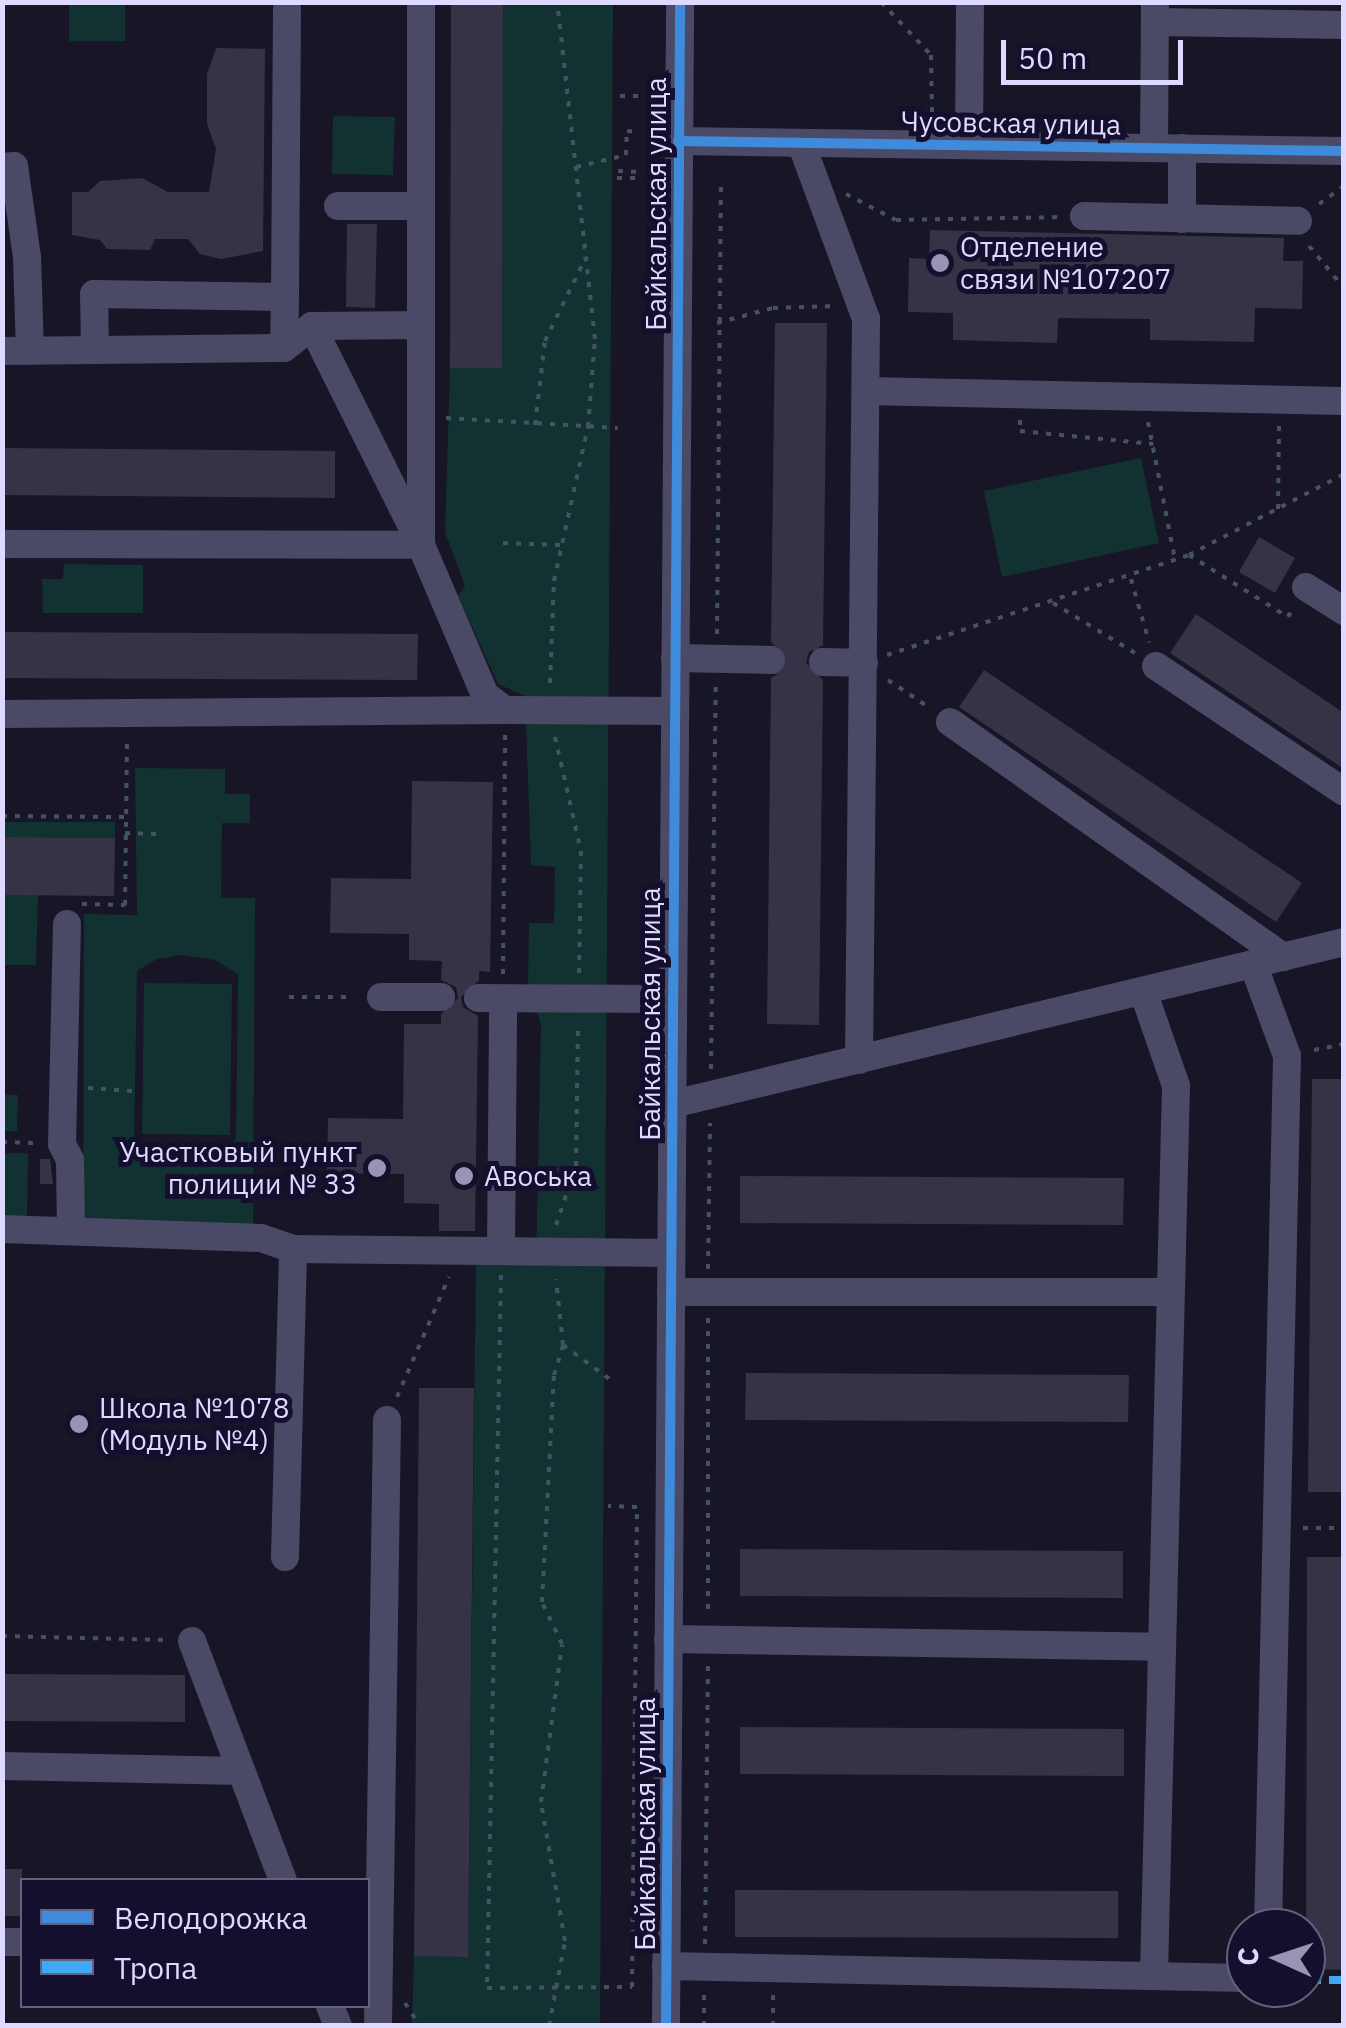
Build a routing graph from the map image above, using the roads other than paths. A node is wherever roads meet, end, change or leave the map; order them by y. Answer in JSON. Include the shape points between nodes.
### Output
{"nodes":[{"id":1,"x":421,"y":2,"type":"edge"},
{"id":2,"x":680,"y":2,"type":"edge"},
{"id":3,"x":970,"y":2,"type":"edge"},
{"id":4,"x":288,"y":9,"type":"dead end"},
{"id":5,"x":1155,"y":12,"type":"edge"},
{"id":6,"x":1344,"y":25,"type":"edge"},
{"id":7,"x":678,"y":142,"type":"junction"},
{"id":8,"x":801,"y":143,"type":"junction"},
{"id":9,"x":969,"y":144,"type":"junction"},
{"id":10,"x":1168,"y":148,"type":"junction"},
{"id":11,"x":1344,"y":151,"type":"edge"},
{"id":12,"x":2,"y":166,"type":"edge"},
{"id":13,"x":338,"y":206,"type":"dead end"},
{"id":14,"x":421,"y":206,"type":"junction"},
{"id":15,"x":1084,"y":216,"type":"road end"},
{"id":16,"x":1182,"y":219,"type":"junction"},
{"id":17,"x":1298,"y":221,"type":"road end"},
{"id":18,"x":284,"y":298,"type":"junction"},
{"id":19,"x":421,"y":325,"type":"junction"},
{"id":20,"x":312,"y":326,"type":"junction"},
{"id":21,"x":284,"y":348,"type":"junction"},
{"id":22,"x":95,"y":349,"type":"junction"},
{"id":23,"x":16,"y":351,"type":"edge"},
{"id":24,"x":866,"y":391,"type":"junction"},
{"id":25,"x":1344,"y":401,"type":"edge"},
{"id":26,"x":2,"y":544,"type":"edge"},
{"id":27,"x":421,"y":545,"type":"junction"},
{"id":28,"x":1306,"y":587,"type":"road end"},
{"id":29,"x":1344,"y":611,"type":"edge"},
{"id":30,"x":675,"y":658,"type":"junction"},
{"id":31,"x":771,"y":660,"type":"tunnel mouth"},
{"id":32,"x":823,"y":662,"type":"tunnel mouth"},
{"id":33,"x":864,"y":662,"type":"junction"},
{"id":34,"x":1156,"y":666,"type":"road end"},
{"id":35,"x":505,"y":710,"type":"junction"},
{"id":36,"x":675,"y":711,"type":"junction"},
{"id":37,"x":2,"y":714,"type":"edge"},
{"id":38,"x":950,"y":722,"type":"road end"},
{"id":39,"x":1344,"y":792,"type":"edge"},
{"id":40,"x":67,"y":924,"type":"road end"},
{"id":41,"x":1344,"y":942,"type":"edge"},
{"id":42,"x":1283,"y":957,"type":"junction"},
{"id":43,"x":1253,"y":964,"type":"junction"},
{"id":44,"x":1143,"y":991,"type":"junction"},
{"id":45,"x":381,"y":997,"type":"road end"},
{"id":46,"x":441,"y":998,"type":"dead end"},
{"id":47,"x":673,"y":999,"type":"junction"},
{"id":48,"x":859,"y":1060,"type":"junction"},
{"id":49,"x":672,"y":1104,"type":"junction"},
{"id":50,"x":2,"y":1228,"type":"edge"},
{"id":51,"x":71,"y":1229,"type":"junction"},
{"id":52,"x":293,"y":1249,"type":"junction"},
{"id":53,"x":502,"y":1250,"type":"junction"},
{"id":54,"x":671,"y":1253,"type":"junction"},
{"id":55,"x":671,"y":1292,"type":"junction"},
{"id":56,"x":1168,"y":1292,"type":"junction"},
{"id":57,"x":387,"y":1420,"type":"road end"},
{"id":58,"x":284,"y":1557,"type":"dead end"},
{"id":59,"x":668,"y":1639,"type":"junction"},
{"id":60,"x":192,"y":1641,"type":"road end"},
{"id":61,"x":1159,"y":1647,"type":"junction"},
{"id":62,"x":2,"y":1766,"type":"edge"},
{"id":63,"x":241,"y":1771,"type":"junction"},
{"id":64,"x":282,"y":1878,"type":"edge"},
{"id":65,"x":1268,"y":1908,"type":"edge"},
{"id":66,"x":666,"y":1966,"type":"junction"},
{"id":67,"x":1154,"y":1974,"type":"junction"},
{"id":68,"x":1226,"y":1977,"type":"edge"},
{"id":69,"x":378,"y":2026,"type":"edge"},
{"id":70,"x":666,"y":2026,"type":"edge"}],
"edges":[{"from":1,"to":14,"type":"street"},
{"from":2,"to":7,"type":"street","name":"Байкальская улица"},
{"from":3,"to":9,"type":"street"},
{"from":4,"to":18,"type":"street"},
{"from":5,"to":6,"type":"street"},
{"from":5,"to":10,"type":"street","via":[[1152,81]]},
{"from":7,"to":8,"type":"street","name":"Чусовская улица"},
{"from":7,"to":30,"type":"street","name":"Байкальская улица"},
{"from":8,"to":9,"type":"street","name":"Чусовская улица"},
{"from":8,"to":24,"type":"street","via":[[861,306]]},
{"from":9,"to":10,"type":"street","name":"Чусовская улица"},
{"from":10,"to":11,"type":"street","name":"Чусовская улица"},
{"from":10,"to":16,"type":"street"},
{"from":12,"to":23,"type":"street","via":[[14,166],[17,184]]},
{"from":13,"to":14,"type":"street"},
{"from":14,"to":19,"type":"street"},
{"from":15,"to":16,"type":"street"},
{"from":16,"to":17,"type":"street"},
{"from":18,"to":21,"type":"street"},
{"from":18,"to":22,"type":"street","via":[[94,294]]},
{"from":19,"to":20,"type":"street"},
{"from":19,"to":27,"type":"street"},
{"from":20,"to":21,"type":"street"},
{"from":20,"to":27,"type":"street"},
{"from":21,"to":22,"type":"street"},
{"from":22,"to":23,"type":"street"},
{"from":24,"to":25,"type":"street"},
{"from":24,"to":33,"type":"street"},
{"from":26,"to":27,"type":"street"},
{"from":27,"to":35,"type":"street","via":[[485,694]]},
{"from":28,"to":29,"type":"street"},
{"from":30,"to":31,"type":"street"},
{"from":30,"to":36,"type":"street","name":"Байкальская улица"},
{"from":32,"to":33,"type":"street"},
{"from":33,"to":48,"type":"street"},
{"from":34,"to":39,"type":"street"},
{"from":35,"to":36,"type":"street"},
{"from":35,"to":37,"type":"street"},
{"from":36,"to":47,"type":"street","name":"Байкальская улица"},
{"from":38,"to":42,"type":"street"},
{"from":40,"to":51,"type":"street","via":[[62,1144],[70,1160]]},
{"from":41,"to":42,"type":"street"},
{"from":42,"to":43,"type":"street"},
{"from":43,"to":44,"type":"street"},
{"from":43,"to":65,"type":"street","via":[[1287,1056]]},
{"from":44,"to":48,"type":"street"},
{"from":44,"to":56,"type":"street","via":[[1176,1086]]},
{"from":45,"to":46,"type":"street"},
{"from":47,"to":49,"type":"street","name":"Байкальская улица"},
{"from":47,"to":53,"type":"street","via":[[490,998]]},
{"from":48,"to":49,"type":"street"},
{"from":49,"to":54,"type":"street","name":"Байкальская улица"},
{"from":50,"to":51,"type":"street"},
{"from":51,"to":52,"type":"street","via":[[261,1238]]},
{"from":52,"to":53,"type":"street"},
{"from":52,"to":58,"type":"street"},
{"from":53,"to":54,"type":"street"},
{"from":54,"to":55,"type":"street","name":"Байкальская улица"},
{"from":55,"to":56,"type":"street"},
{"from":55,"to":59,"type":"street","name":"Байкальская улица"},
{"from":56,"to":61,"type":"street"},
{"from":57,"to":69,"type":"street"},
{"from":59,"to":61,"type":"street"},
{"from":59,"to":66,"type":"street","name":"Байкальская улица"},
{"from":60,"to":63,"type":"street"},
{"from":61,"to":67,"type":"street"},
{"from":62,"to":63,"type":"street"},
{"from":63,"to":64,"type":"street"},
{"from":66,"to":67,"type":"street"},
{"from":66,"to":70,"type":"street","name":"Байкальская улица"},
{"from":67,"to":68,"type":"street"}]}
